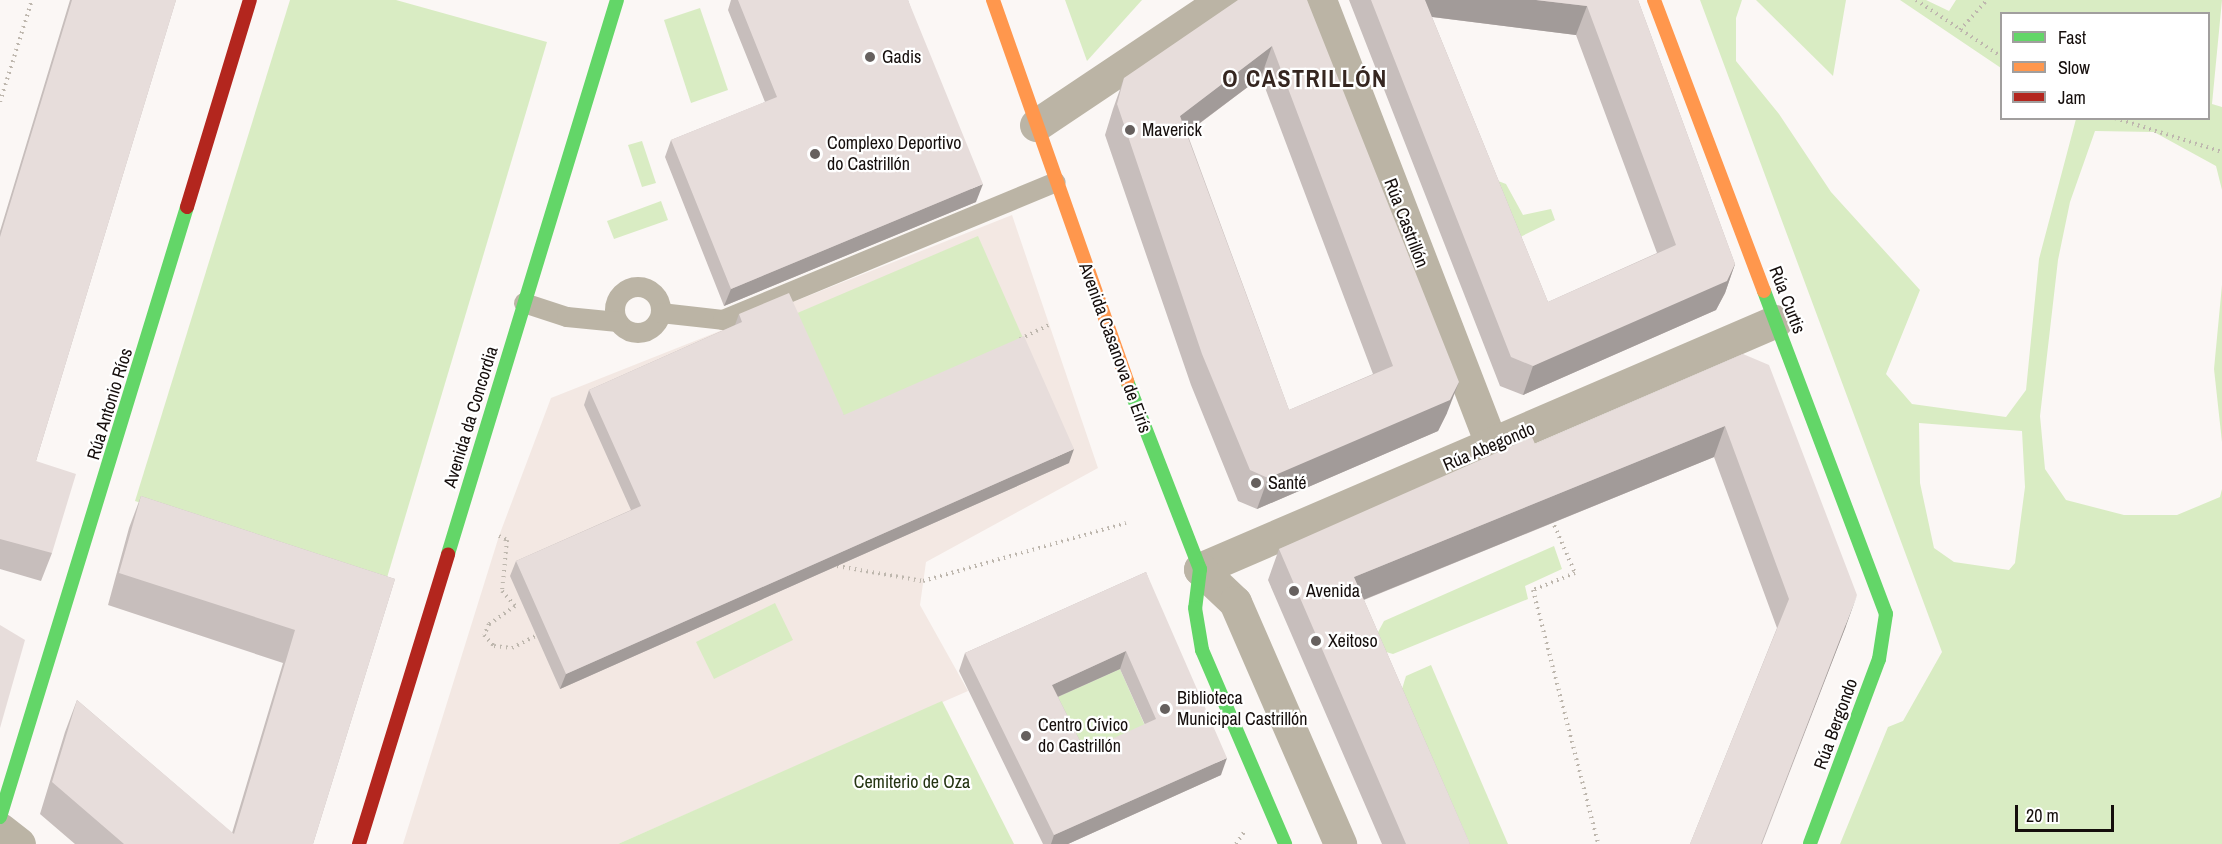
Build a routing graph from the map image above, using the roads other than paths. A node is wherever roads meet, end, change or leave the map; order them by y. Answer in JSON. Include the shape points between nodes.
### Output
{"nodes":[{"id":1,"x":250,"y":0,"type":"edge"},
{"id":2,"x":616,"y":0,"type":"edge"},
{"id":3,"x":993,"y":0,"type":"edge"},
{"id":4,"x":1223,"y":0,"type":"edge"},
{"id":5,"x":1320,"y":0,"type":"edge"},
{"id":6,"x":1654,"y":0,"type":"edge"},
{"id":7,"x":1036,"y":125,"type":"junction"},
{"id":8,"x":1056,"y":182,"type":"junction"},
{"id":9,"x":524,"y":303,"type":"junction"},
{"id":10,"x":661,"y":312,"type":"junction"},
{"id":11,"x":1776,"y":321,"type":"junction"},
{"id":12,"x":618,"y":322,"type":"junction"},
{"id":13,"x":1492,"y":446,"type":"junction"},
{"id":14,"x":1200,"y":569,"type":"junction"},
{"id":15,"x":1886,"y":614,"type":"joint"},
{"id":16,"x":0,"y":817,"type":"edge"},
{"id":17,"x":0,"y":829,"type":"edge"},
{"id":18,"x":19,"y":844,"type":"edge"},
{"id":19,"x":359,"y":844,"type":"edge"},
{"id":20,"x":1285,"y":844,"type":"edge"},
{"id":21,"x":1340,"y":844,"type":"edge"},
{"id":22,"x":1810,"y":844,"type":"edge"}],
"edges":[{"from":1,"to":16,"type":"street","name":"Rúa Antonio Ríos"},
{"from":2,"to":9,"type":"street","name":"Avenida da Concordia"},
{"from":3,"to":7,"type":"street","name":"Avenida Casanova de Eirís"},
{"from":4,"to":7,"type":"street"},
{"from":5,"to":13,"type":"street","name":"Rúa Castrillón"},
{"from":6,"to":11,"type":"street","name":"Rúa Curtis"},
{"from":7,"to":8,"type":"street","name":"Avenida Casanova de Eirís"},
{"from":8,"to":10,"type":"lane","via":[[723,320]]},
{"from":8,"to":14,"type":"street","name":"Avenida Casanova de Eirís"},
{"from":9,"to":12,"type":"lane","via":[[567,317]]},
{"from":9,"to":19,"type":"street","name":"Avenida da Concordia"},
{"from":10,"to":12,"type":"lane","via":[[657,324],[641,333]]},
{"from":10,"to":12,"type":"lane","via":[[651,291],[635,287],[615,305]]},
{"from":11,"to":13,"type":"street","name":"Rúa Abegondo"},
{"from":11,"to":15,"type":"street","name":"Rúa Curtis"},
{"from":13,"to":14,"type":"street","name":"Rúa Abegondo"},
{"from":14,"to":20,"type":"street","name":"Avenida Casanova de Eirís","via":[[1195,608],[1202,650]]},
{"from":14,"to":21,"type":"street","name":"Avenida Casanova de Eirís","via":[[1235,602]]},
{"from":15,"to":22,"type":"street","name":"Rúa Bergondo","via":[[1879,659]]},
{"from":17,"to":18,"type":"street"}]}
